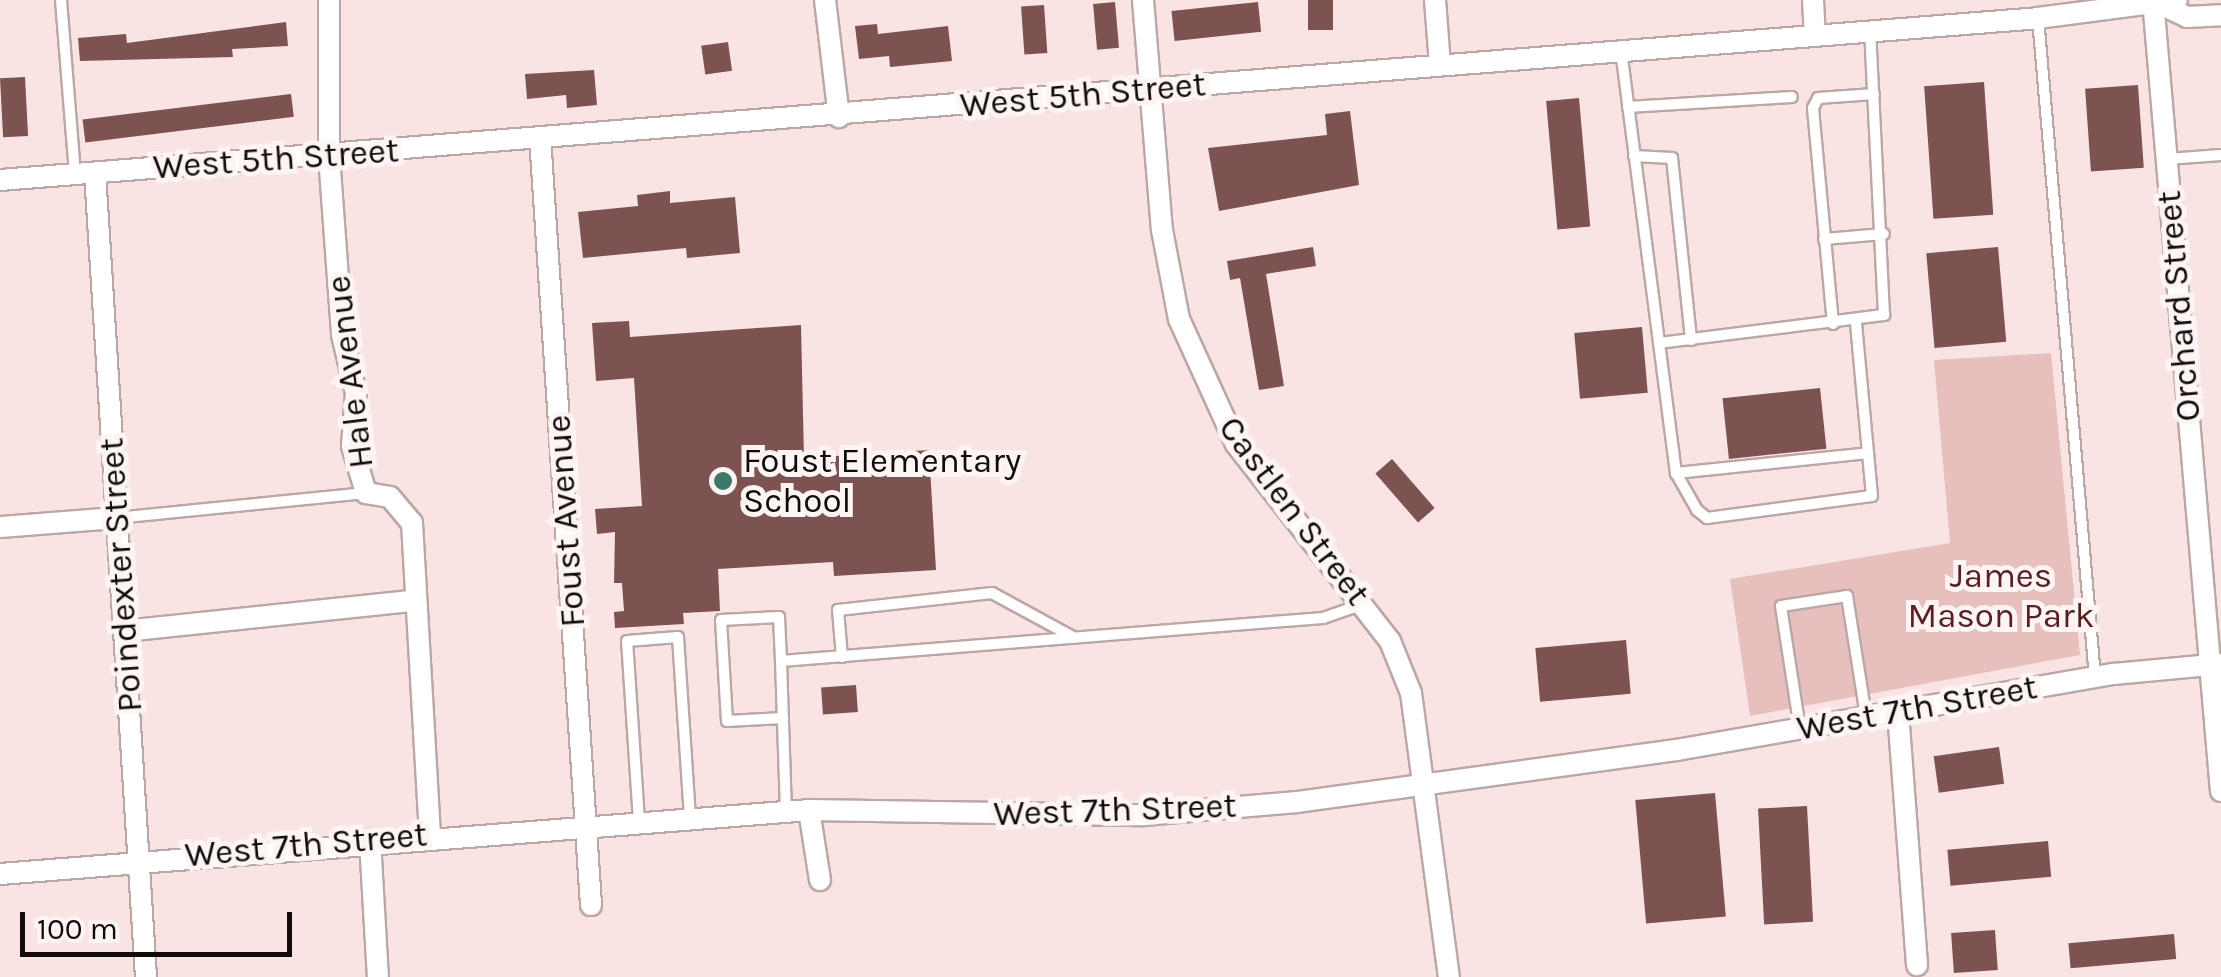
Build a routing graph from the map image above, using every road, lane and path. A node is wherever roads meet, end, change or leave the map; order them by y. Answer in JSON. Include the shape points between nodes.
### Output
{"nodes":[{"id":1,"x":61,"y":0,"type":"edge"},
{"id":2,"x":329,"y":0,"type":"edge"},
{"id":3,"x":825,"y":0,"type":"edge"},
{"id":4,"x":1143,"y":0,"type":"edge"},
{"id":5,"x":1434,"y":0,"type":"edge"},
{"id":6,"x":1813,"y":0,"type":"edge"},
{"id":7,"x":2162,"y":4,"type":"edge"},
{"id":8,"x":2221,"y":15,"type":"edge"},
{"id":9,"x":2038,"y":18,"type":"junction"},
{"id":10,"x":1870,"y":30,"type":"junction"},
{"id":11,"x":1815,"y":33,"type":"junction"},
{"id":12,"x":1620,"y":49,"type":"junction"},
{"id":13,"x":1440,"y":65,"type":"junction"},
{"id":14,"x":1152,"y":89,"type":"junction"},
{"id":15,"x":1874,"y":94,"type":"junction"},
{"id":16,"x":1792,"y":97,"type":"dead end"},
{"id":17,"x":1628,"y":107,"type":"junction"},
{"id":18,"x":839,"y":117,"type":"junction"},
{"id":19,"x":540,"y":137,"type":"junction"},
{"id":20,"x":2221,"y":155,"type":"edge"},
{"id":21,"x":328,"y":156,"type":"junction"},
{"id":22,"x":1634,"y":156,"type":"junction"},
{"id":23,"x":2166,"y":159,"type":"junction"},
{"id":24,"x":85,"y":174,"type":"junction"},
{"id":25,"x":0,"y":180,"type":"edge"},
{"id":26,"x":1884,"y":234,"type":"junction"},
{"id":27,"x":1824,"y":239,"type":"junction"},
{"id":28,"x":1856,"y":322,"type":"junction"},
{"id":29,"x":1833,"y":324,"type":"junction"},
{"id":30,"x":1691,"y":340,"type":"junction"},
{"id":31,"x":1659,"y":343,"type":"junction"},
{"id":32,"x":1868,"y":453,"type":"junction"},
{"id":33,"x":1676,"y":473,"type":"junction"},
{"id":34,"x":366,"y":493,"type":"junction"},
{"id":35,"x":115,"y":518,"type":"junction"},
{"id":36,"x":0,"y":527,"type":"edge"},
{"id":37,"x":412,"y":601,"type":"junction"},
{"id":38,"x":1365,"y":603,"type":"junction"},
{"id":39,"x":125,"y":631,"type":"junction"},
{"id":40,"x":1076,"y":638,"type":"junction"},
{"id":41,"x":842,"y":656,"type":"junction"},
{"id":42,"x":781,"y":662,"type":"junction"},
{"id":43,"x":2215,"y":664,"type":"edge"},
{"id":44,"x":2094,"y":677,"type":"junction"},
{"id":45,"x":1898,"y":712,"type":"junction"},
{"id":46,"x":783,"y":718,"type":"junction"},
{"id":47,"x":1866,"y":718,"type":"junction"},
{"id":48,"x":1800,"y":728,"type":"junction"},
{"id":49,"x":2220,"y":775,"type":"edge"},
{"id":50,"x":1425,"y":781,"type":"junction"},
{"id":51,"x":2221,"y":791,"type":"edge"},
{"id":52,"x":809,"y":810,"type":"junction"},
{"id":53,"x":786,"y":812,"type":"junction"},
{"id":54,"x":690,"y":818,"type":"junction"},
{"id":55,"x":639,"y":821,"type":"junction"},
{"id":56,"x":586,"y":824,"type":"junction"},
{"id":57,"x":430,"y":834,"type":"junction"},
{"id":58,"x":370,"y":840,"type":"junction"},
{"id":59,"x":142,"y":859,"type":"junction"},
{"id":60,"x":0,"y":874,"type":"edge"},
{"id":61,"x":820,"y":880,"type":"dead end"},
{"id":62,"x":590,"y":904,"type":"dead end"},
{"id":63,"x":1917,"y":965,"type":"dead end"},
{"id":64,"x":146,"y":977,"type":"edge"},
{"id":65,"x":378,"y":977,"type":"edge"},
{"id":66,"x":1448,"y":977,"type":"edge"}],
"edges":[{"from":1,"to":24,"type":"lane"},
{"from":2,"to":21,"type":"street","name":"Hale Avenue"},
{"from":3,"to":18,"type":"street"},
{"from":4,"to":14,"type":"street","name":"Castlen Street"},
{"from":5,"to":13,"type":"street"},
{"from":6,"to":11,"type":"street"},
{"from":7,"to":8,"type":"street","name":"West 5th Street","via":[[2188,17]]},
{"from":7,"to":9,"type":"street","name":"West 5th Street"},
{"from":7,"to":23,"type":"street","name":"Orchard Street"},
{"from":9,"to":10,"type":"street","name":"West 5th Street"},
{"from":9,"to":44,"type":"lane"},
{"from":10,"to":11,"type":"street","name":"West 5th Street"},
{"from":10,"to":15,"type":"lane"},
{"from":11,"to":12,"type":"street","name":"West 5th Street"},
{"from":12,"to":13,"type":"street","name":"West 5th Street"},
{"from":12,"to":17,"type":"lane"},
{"from":13,"to":14,"type":"street","name":"West 5th Street"},
{"from":14,"to":18,"type":"street","name":"West 5th Street"},
{"from":14,"to":38,"type":"street","name":"Castlen Street","via":[[1162,230],[1202,380],[1236,444]]},
{"from":15,"to":26,"type":"lane"},
{"from":15,"to":27,"type":"lane","via":[[1815,102]]},
{"from":16,"to":17,"type":"lane"},
{"from":17,"to":22,"type":"lane"},
{"from":18,"to":19,"type":"street","name":"West 5th Street"},
{"from":19,"to":21,"type":"street","name":"West 5th Street"},
{"from":19,"to":56,"type":"street","name":"Foust Avenue"},
{"from":20,"to":23,"type":"lane"},
{"from":21,"to":24,"type":"street","name":"West 5th Street"},
{"from":21,"to":34,"type":"street","name":"Hale Avenue","via":[[342,335],[356,393],[352,446]]},
{"from":22,"to":30,"type":"lane","via":[[1672,158]]},
{"from":22,"to":31,"type":"lane"},
{"from":23,"to":43,"type":"street","name":"Orchard Street"},
{"from":24,"to":25,"type":"street","name":"West 5th Street"},
{"from":24,"to":35,"type":"street","name":"Poindexter Street"},
{"from":26,"to":27,"type":"lane"},
{"from":26,"to":28,"type":"lane","via":[[1889,308]]},
{"from":27,"to":29,"type":"lane"},
{"from":28,"to":29,"type":"lane"},
{"from":28,"to":32,"type":"lane"},
{"from":29,"to":30,"type":"lane"},
{"from":30,"to":31,"type":"lane"},
{"from":31,"to":33,"type":"lane"},
{"from":32,"to":33,"type":"lane"},
{"from":32,"to":33,"type":"lane","via":[[1872,496],[1837,506],[1707,518]]},
{"from":34,"to":35,"type":"lane"},
{"from":34,"to":37,"type":"street","name":"Hale Avenue","via":[[390,497],[412,523]]},
{"from":35,"to":36,"type":"street"},
{"from":35,"to":39,"type":"street","name":"Poindexter Street"},
{"from":37,"to":39,"type":"street"},
{"from":37,"to":57,"type":"street","name":"Hale Avenue"},
{"from":38,"to":40,"type":"lane","via":[[1323,618]]},
{"from":38,"to":50,"type":"street","name":"Castlen Street","via":[[1410,693]]},
{"from":39,"to":59,"type":"street","name":"Poindexter Street"},
{"from":40,"to":41,"type":"lane"},
{"from":40,"to":41,"type":"lane","via":[[992,594],[838,610]]},
{"from":41,"to":42,"type":"lane"},
{"from":42,"to":46,"type":"lane"},
{"from":42,"to":46,"type":"lane","via":[[778,617],[721,620],[727,721]]},
{"from":43,"to":44,"type":"street","name":"West 7th Street"},
{"from":43,"to":49,"type":"street","name":"Orchard Street"},
{"from":44,"to":45,"type":"street","name":"West 7th Street"},
{"from":45,"to":47,"type":"street","name":"West 7th Street"},
{"from":45,"to":63,"type":"street"},
{"from":46,"to":53,"type":"lane"},
{"from":47,"to":48,"type":"street","name":"West 7th Street"},
{"from":47,"to":48,"type":"lane","via":[[1847,596],[1780,606]]},
{"from":48,"to":50,"type":"street","name":"West 7th Street"},
{"from":49,"to":51,"type":"street","name":"Orchard Street"},
{"from":50,"to":52,"type":"street","name":"West 7th Street","via":[[1143,815]]},
{"from":50,"to":66,"type":"street","name":"Castlen Street"},
{"from":52,"to":53,"type":"street","name":"West 7th Street"},
{"from":52,"to":61,"type":"street"},
{"from":53,"to":54,"type":"street","name":"West 7th Street"},
{"from":54,"to":55,"type":"street","name":"West 7th Street"},
{"from":54,"to":55,"type":"lane","via":[[678,637],[627,640]]},
{"from":55,"to":56,"type":"street","name":"West 7th Street"},
{"from":56,"to":57,"type":"street","name":"West 7th Street"},
{"from":56,"to":62,"type":"street","name":"Foust Avenue"},
{"from":57,"to":58,"type":"street","name":"West 7th Street"},
{"from":58,"to":59,"type":"street","name":"West 7th Street"},
{"from":58,"to":65,"type":"street"},
{"from":59,"to":60,"type":"street","name":"West 7th Street"},
{"from":59,"to":64,"type":"street","name":"Poindexter Street"}]}
